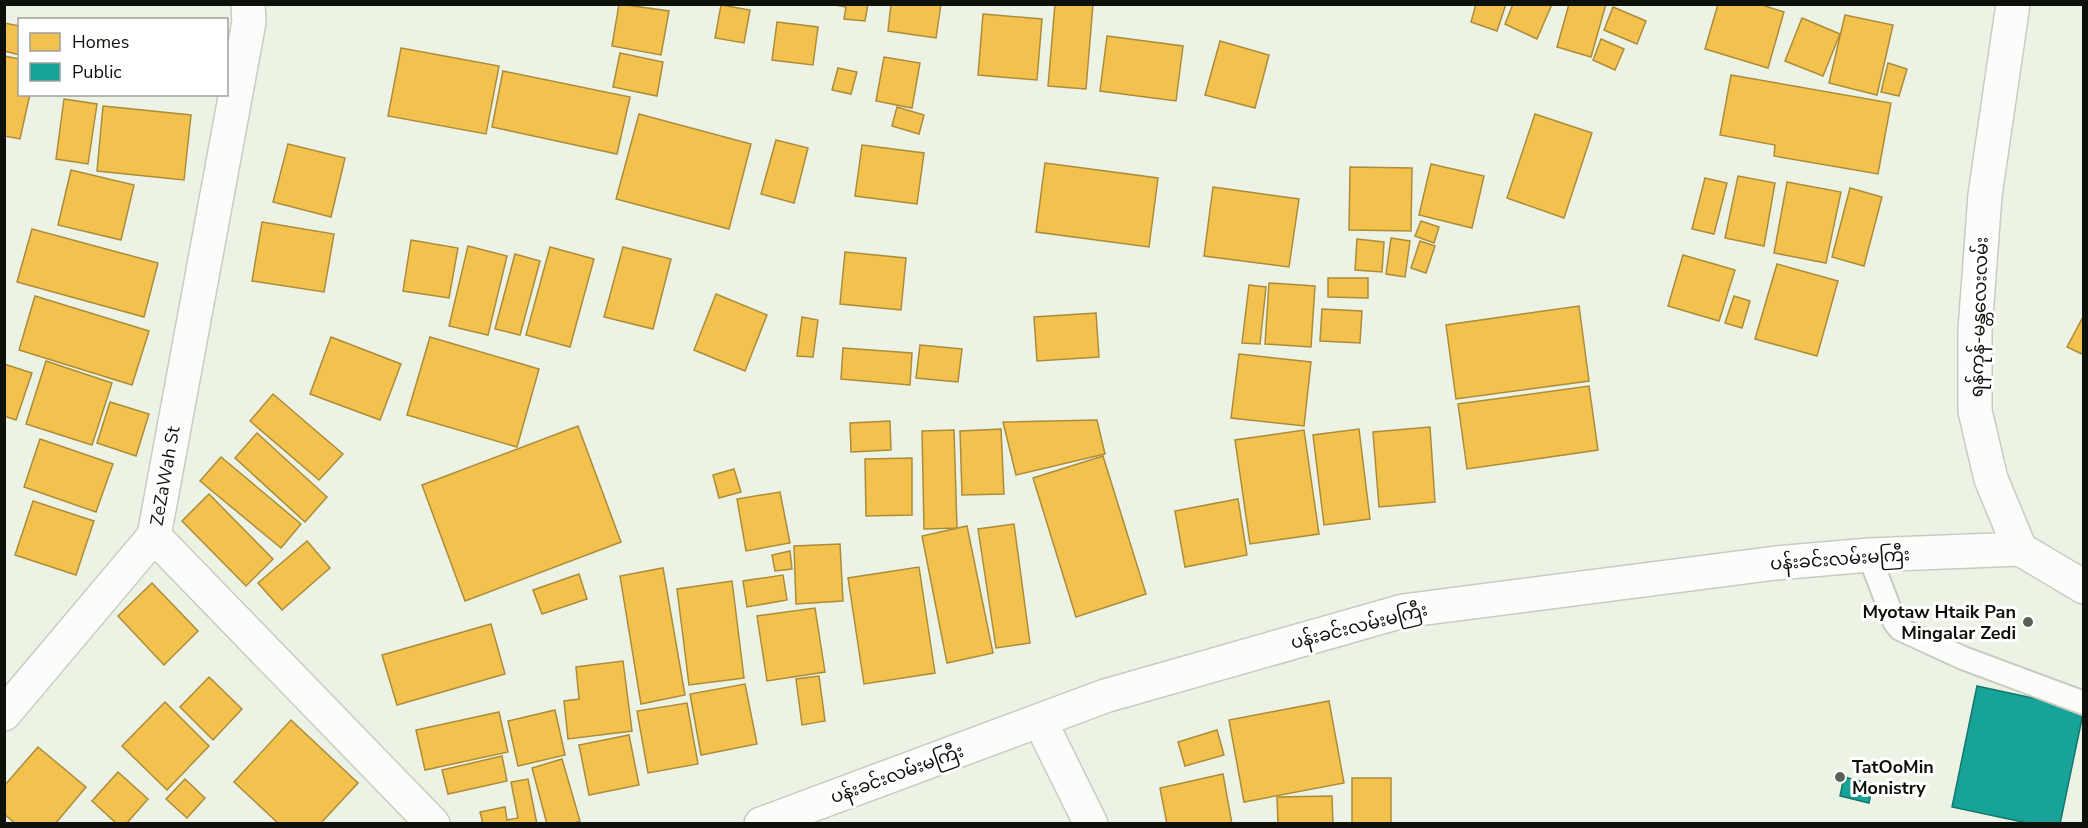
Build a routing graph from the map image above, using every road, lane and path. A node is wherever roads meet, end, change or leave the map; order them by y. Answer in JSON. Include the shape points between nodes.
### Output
{"nodes":[{"id":1,"x":2013,"y":4,"type":"edge"},
{"id":2,"x":249,"y":13,"type":"edge"},
{"id":3,"x":154,"y":536,"type":"junction"},
{"id":4,"x":2020,"y":549,"type":"junction"},
{"id":5,"x":1869,"y":555,"type":"junction"},
{"id":6,"x":2084,"y":587,"type":"edge"},
{"id":7,"x":2084,"y":703,"type":"edge"},
{"id":8,"x":4,"y":714,"type":"edge"},
{"id":9,"x":1041,"y":720,"type":"junction"},
{"id":10,"x":433,"y":824,"type":"edge"},
{"id":11,"x":761,"y":824,"type":"edge"},
{"id":12,"x":1090,"y":824,"type":"edge"}],
"edges":[{"from":1,"to":4,"type":"main road","name":"ရန်ကုန်-မန္တလေးလမ်း","via":[[1985,195],[1974,330],[1975,411],[1991,479]]},
{"from":2,"to":3,"type":"main road","name":"ZeZaWah St"},
{"from":3,"to":8,"type":"main road"},
{"from":3,"to":10,"type":"main road","name":"ZeZaWah St"},
{"from":4,"to":5,"type":"main road","name":"ပန်းခင်းလမ်းမကြီး"},
{"from":4,"to":6,"type":"main road"},
{"from":5,"to":7,"type":"lane","via":[[1900,628],[1963,658]]},
{"from":5,"to":9,"type":"main road","name":"ပန်းခင်းလမ်းမကြီး","via":[[1776,563],[1403,611],[1105,696]]},
{"from":9,"to":11,"type":"main road","name":"ပန်းခင်းလမ်းမကြီး"},
{"from":9,"to":12,"type":"main road"}]}
